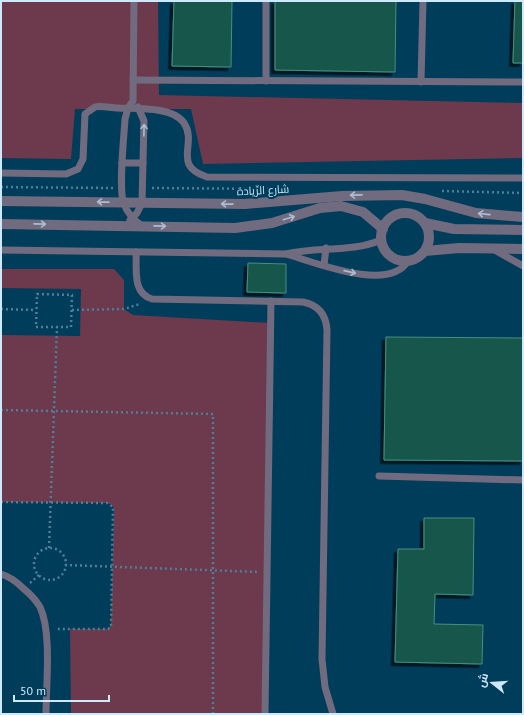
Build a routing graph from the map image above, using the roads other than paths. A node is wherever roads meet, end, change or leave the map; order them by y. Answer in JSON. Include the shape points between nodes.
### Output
{"nodes":[{"id":1,"x":134,"y":1,"type":"edge"},
{"id":2,"x":266,"y":1,"type":"edge"},
{"id":3,"x":423,"y":1,"type":"edge"},
{"id":4,"x":133,"y":80,"type":"junction"},
{"id":5,"x":266,"y":81,"type":"junction"},
{"id":6,"x":422,"y":82,"type":"junction"},
{"id":7,"x":523,"y":82,"type":"edge"},
{"id":8,"x":132,"y":101,"type":"junction"},
{"id":9,"x":128,"y":108,"type":"junction"},
{"id":10,"x":140,"y":109,"type":"junction"},
{"id":11,"x":122,"y":163,"type":"junction"},
{"id":12,"x":143,"y":163,"type":"junction"},
{"id":13,"x":1,"y":173,"type":"edge"},
{"id":14,"x":523,"y":178,"type":"edge"},
{"id":15,"x":1,"y":201,"type":"edge"},
{"id":16,"x":123,"y":203,"type":"junction"},
{"id":17,"x":142,"y":203,"type":"junction"},
{"id":18,"x":523,"y":217,"type":"edge"},
{"id":19,"x":133,"y":218,"type":"junction"},
{"id":20,"x":425,"y":223,"type":"junction"},
{"id":21,"x":1,"y":224,"type":"edge"},
{"id":22,"x":121,"y":225,"type":"junction"},
{"id":23,"x":142,"y":226,"type":"junction"},
{"id":24,"x":383,"y":229,"type":"junction"},
{"id":25,"x":523,"y":230,"type":"edge"},
{"id":26,"x":381,"y":240,"type":"junction"},
{"id":27,"x":326,"y":248,"type":"junction"},
{"id":28,"x":491,"y":248,"type":"junction"},
{"id":29,"x":523,"y":248,"type":"edge"},
{"id":30,"x":1,"y":250,"type":"edge"},
{"id":31,"x":425,"y":251,"type":"junction"},
{"id":32,"x":136,"y":252,"type":"junction"},
{"id":33,"x":286,"y":254,"type":"junction"},
{"id":34,"x":408,"y":261,"type":"junction"},
{"id":35,"x":324,"y":265,"type":"junction"},
{"id":36,"x":523,"y":266,"type":"edge"},
{"id":37,"x":271,"y":302,"type":"junction"},
{"id":38,"x":378,"y":476,"type":"dead end"},
{"id":39,"x":523,"y":480,"type":"edge"},
{"id":40,"x":1,"y":574,"type":"edge"},
{"id":41,"x":46,"y":714,"type":"edge"},
{"id":42,"x":265,"y":714,"type":"edge"},
{"id":43,"x":333,"y":714,"type":"edge"}],
"edges":[{"from":1,"to":4,"type":"lane"},
{"from":2,"to":5,"type":"lane"},
{"from":3,"to":6,"type":"lane"},
{"from":4,"to":5,"type":"lane"},
{"from":4,"to":8,"type":"lane"},
{"from":5,"to":6,"type":"lane"},
{"from":6,"to":7,"type":"lane"},
{"from":8,"to":9,"type":"lane"},
{"from":8,"to":10,"type":"lane"},
{"from":9,"to":10,"type":"lane"},
{"from":9,"to":11,"type":"lane"},
{"from":9,"to":13,"type":"lane","via":[[96,107],[85,114],[83,159],[78,169],[66,174]]},
{"from":12,"to":10,"type":"lane","one_way":true,"via":[[144,121]]},
{"from":10,"to":14,"type":"lane","via":[[160,110],[178,116],[185,124],[188,137],[188,162],[194,172],[207,177]]},
{"from":11,"to":12,"type":"lane"},
{"from":11,"to":16,"type":"lane"},
{"from":12,"to":17,"type":"lane"},
{"from":16,"to":15,"type":"street","name":"شارع الرِّيادة","one_way":true},
{"from":16,"to":17,"type":"street","name":"شارع الرِّيادة"},
{"from":16,"to":19,"type":"lane"},
{"from":18,"to":17,"type":"street","name":"شارع الرِّيادة","one_way":true,"via":[[476,213],[402,195],[342,196],[245,204]]},
{"from":17,"to":19,"type":"lane"},
{"from":19,"to":22,"type":"lane"},
{"from":19,"to":23,"type":"lane"},
{"from":20,"to":24,"type":"street","via":[[420,217],[406,213],[392,217]]},
{"from":20,"to":25,"type":"street","via":[[454,229]]},
{"from":20,"to":31,"type":"street","via":[[429,240]]},
{"from":21,"to":22,"type":"street","one_way":true},
{"from":22,"to":23,"type":"street"},
{"from":23,"to":24,"type":"street","one_way":true,"via":[[246,227],[272,223],[334,206],[349,207],[363,212]]},
{"from":24,"to":26,"type":"street"},
{"from":26,"to":27,"type":"lane","via":[[362,247]]},
{"from":26,"to":34,"type":"street","via":[[388,254]]},
{"from":27,"to":33,"type":"lane"},
{"from":27,"to":35,"type":"lane"},
{"from":28,"to":29,"type":"street"},
{"from":28,"to":31,"type":"street"},
{"from":28,"to":36,"type":"lane"},
{"from":30,"to":32,"type":"lane"},
{"from":31,"to":34,"type":"street","via":[[415,260]]},
{"from":32,"to":33,"type":"lane"},
{"from":32,"to":37,"type":"lane","via":[[138,288],[143,295],[152,300]]},
{"from":33,"to":35,"type":"lane"},
{"from":35,"to":34,"type":"lane","one_way":true,"via":[[354,273],[376,275],[397,272],[406,266]]},
{"from":37,"to":42,"type":"lane"},
{"from":37,"to":43,"type":"lane","via":[[310,303],[320,311],[326,323],[322,659]]},
{"from":38,"to":39,"type":"lane"},
{"from":40,"to":41,"type":"lane","via":[[10,577],[36,600],[40,608],[46,629]]}]}
